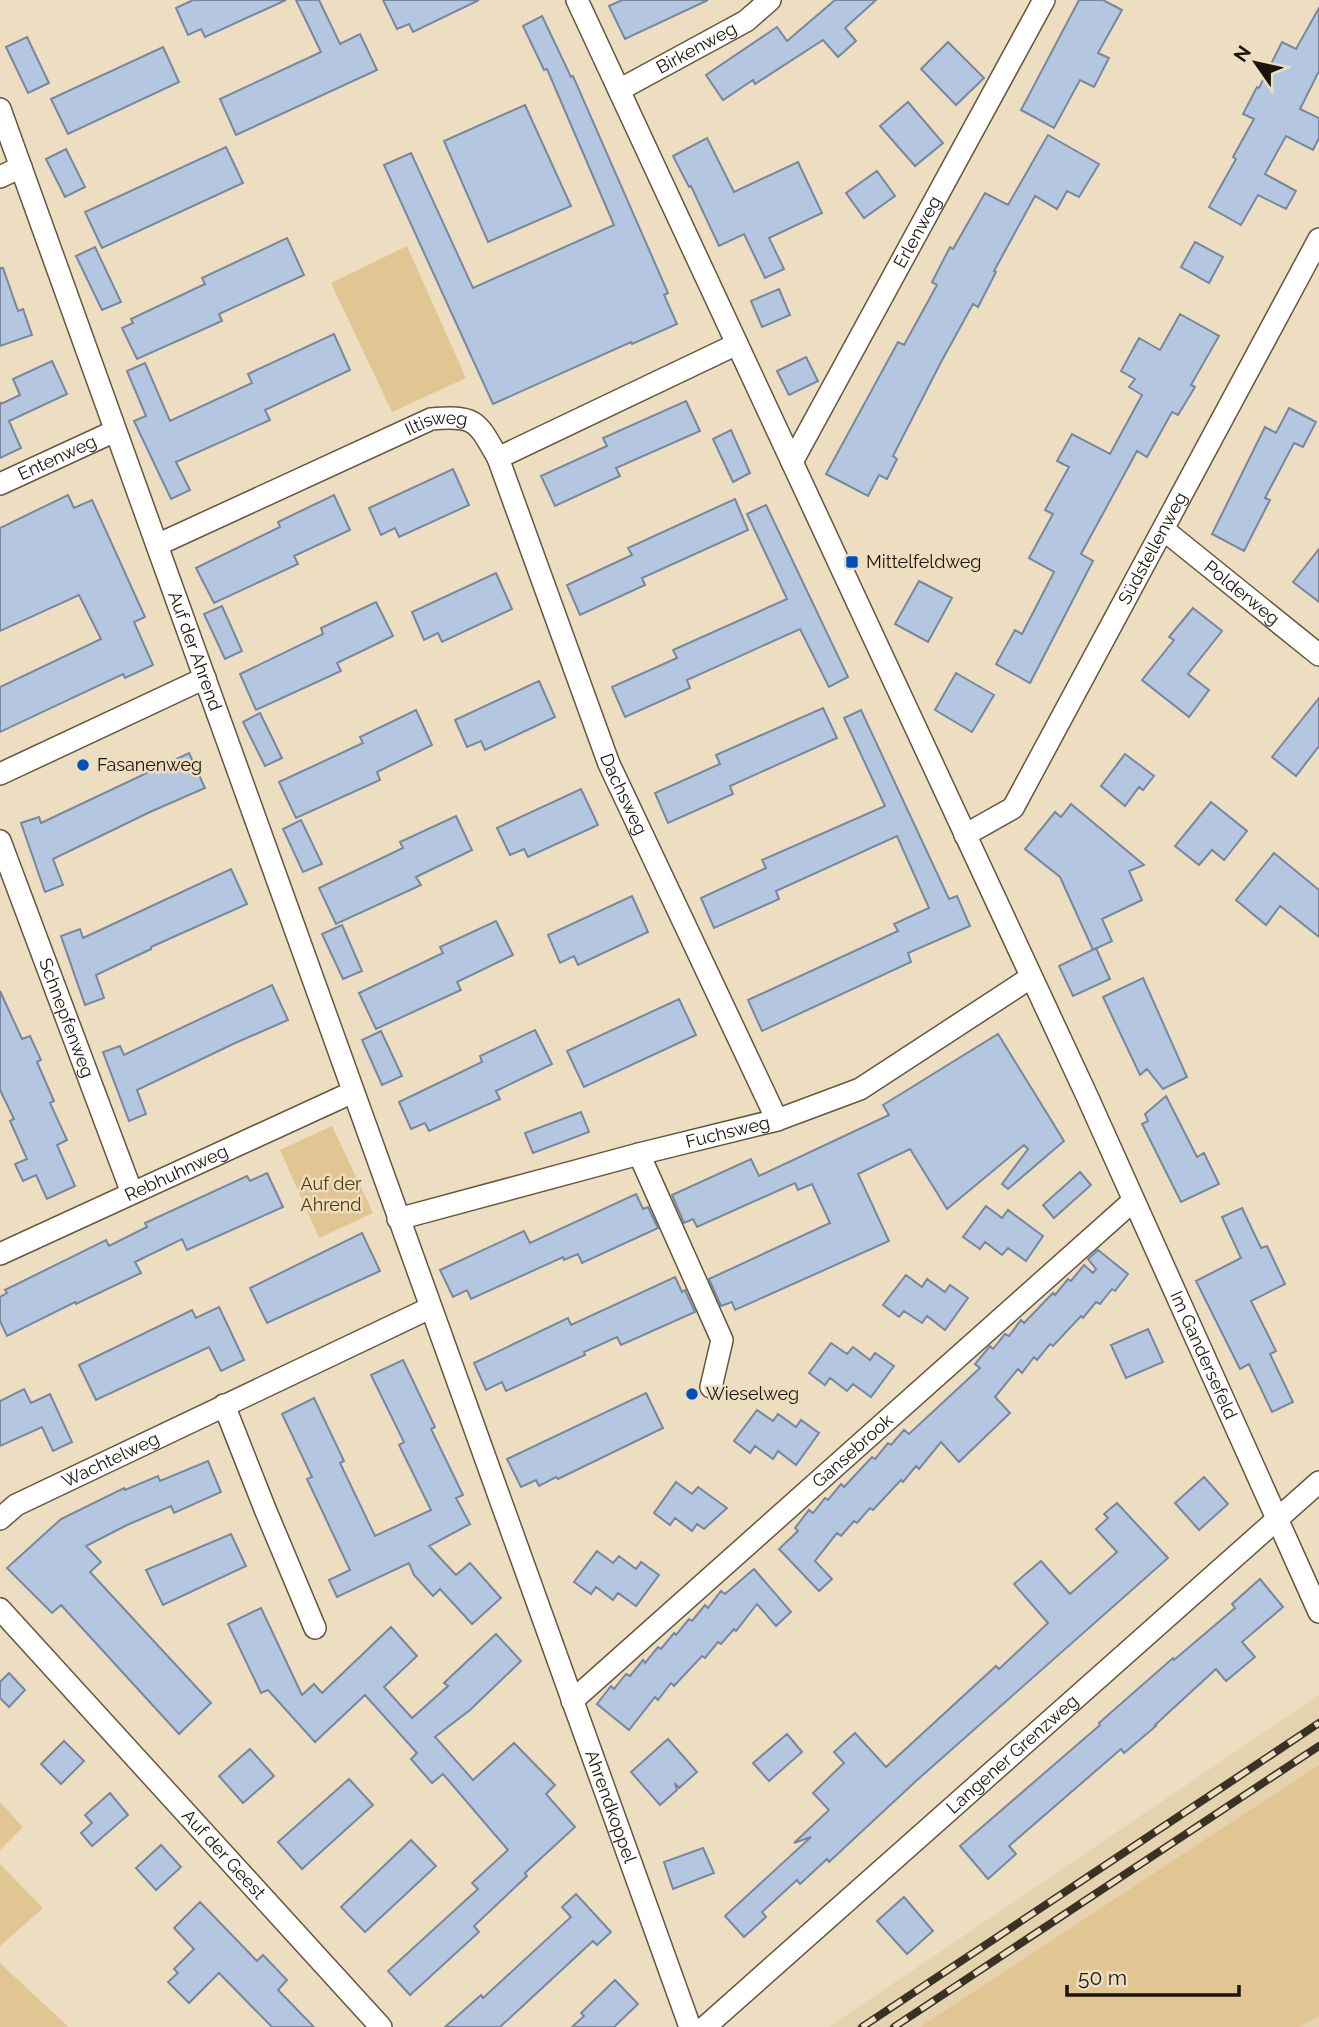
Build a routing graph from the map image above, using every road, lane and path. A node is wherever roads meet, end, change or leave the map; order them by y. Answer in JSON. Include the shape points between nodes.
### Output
{"nodes":[{"id":1,"x":577,"y":0,"type":"edge"},
{"id":2,"x":770,"y":0,"type":"edge"},
{"id":3,"x":1044,"y":0,"type":"edge"},
{"id":4,"x":619,"y":90,"type":"junction"},
{"id":5,"x":0,"y":109,"type":"edge"},
{"id":6,"x":21,"y":167,"type":"junction"},
{"id":7,"x":0,"y":177,"type":"edge"},
{"id":8,"x":1319,"y":239,"type":"edge"},
{"id":9,"x":737,"y":344,"type":"junction"},
{"id":10,"x":115,"y":431,"type":"junction"},
{"id":11,"x":498,"y":458,"type":"junction"},
{"id":12,"x":792,"y":462,"type":"junction"},
{"id":13,"x":0,"y":484,"type":"edge"},
{"id":14,"x":1164,"y":530,"type":"junction"},
{"id":15,"x":156,"y":545,"type":"junction"},
{"id":16,"x":1319,"y":655,"type":"edge"},
{"id":17,"x":205,"y":678,"type":"junction"},
{"id":18,"x":0,"y":774,"type":"edge"},
{"id":19,"x":965,"y":835,"type":"junction"},
{"id":20,"x":0,"y":841,"type":"edge"},
{"id":21,"x":1030,"y":978,"type":"junction"},
{"id":22,"x":353,"y":1092,"type":"junction"},
{"id":23,"x":777,"y":1120,"type":"junction"},
{"id":24,"x":639,"y":1154,"type":"junction"},
{"id":25,"x":132,"y":1193,"type":"junction"},
{"id":26,"x":1133,"y":1201,"type":"junction"},
{"id":27,"x":398,"y":1219,"type":"junction"},
{"id":28,"x":0,"y":1254,"type":"edge"},
{"id":29,"x":430,"y":1308,"type":"junction"},
{"id":30,"x":711,"y":1387,"type":"dead end"},
{"id":31,"x":224,"y":1405,"type":"junction"},
{"id":32,"x":1319,"y":1482,"type":"edge"},
{"id":33,"x":0,"y":1519,"type":"edge"},
{"id":34,"x":1278,"y":1519,"type":"junction"},
{"id":35,"x":531,"y":1587,"type":"joint"},
{"id":36,"x":0,"y":1609,"type":"edge"},
{"id":37,"x":1319,"y":1612,"type":"edge"},
{"id":38,"x":315,"y":1628,"type":"dead end"},
{"id":39,"x":572,"y":1701,"type":"junction"},
{"id":40,"x":381,"y":2027,"type":"edge"},
{"id":41,"x":690,"y":2027,"type":"edge"},
{"id":42,"x":705,"y":2027,"type":"edge"}],
"edges":[{"from":1,"to":4,"type":"street"},
{"from":2,"to":4,"type":"street","name":"Birkenweg","via":[[746,21]]},
{"from":3,"to":12,"type":"street","name":"Erlenweg"},
{"from":4,"to":9,"type":"street"},
{"from":5,"to":6,"type":"street","name":"Auf der Ahrend"},
{"from":6,"to":7,"type":"street"},
{"from":6,"to":10,"type":"street","name":"Auf der Ahrend"},
{"from":8,"to":14,"type":"street","name":"Südstellenweg"},
{"from":9,"to":11,"type":"street"},
{"from":9,"to":12,"type":"street"},
{"from":10,"to":13,"type":"street","name":"Entenweg"},
{"from":10,"to":15,"type":"street","name":"Auf der Ahrend"},
{"from":11,"to":15,"type":"street","name":"Iltisweg","via":[[480,427],[459,417],[431,419]]},
{"from":11,"to":23,"type":"street","name":"Dachsweg","via":[[608,764]]},
{"from":12,"to":19,"type":"street"},
{"from":14,"to":16,"type":"street","name":"Polderweg"},
{"from":14,"to":19,"type":"street","name":"Südstellenweg","via":[[1013,808]]},
{"from":15,"to":17,"type":"street","name":"Auf der Ahrend"},
{"from":17,"to":18,"type":"street"},
{"from":17,"to":22,"type":"street","name":"Auf der Ahrend"},
{"from":19,"to":21,"type":"street"},
{"from":20,"to":25,"type":"street","name":"Schnepfenweg"},
{"from":21,"to":23,"type":"street","name":"Fuchsweg","via":[[860,1089]]},
{"from":21,"to":26,"type":"street","name":"Im Gandersefeld"},
{"from":22,"to":25,"type":"street","name":"Rebhuhnweg"},
{"from":22,"to":27,"type":"street","name":"Auf der Ahrend"},
{"from":23,"to":24,"type":"street","name":"Fuchsweg"},
{"from":24,"to":27,"type":"street","name":"Fuchsweg"},
{"from":24,"to":30,"type":"street","via":[[722,1340]]},
{"from":25,"to":28,"type":"street","name":"Rebhuhnweg"},
{"from":26,"to":34,"type":"street","name":"Im Gandersefeld"},
{"from":26,"to":39,"type":"street","name":"Gansebrook"},
{"from":27,"to":29,"type":"street","name":"Auf der Ahrend"},
{"from":29,"to":31,"type":"street","name":"Wachtelweg"},
{"from":29,"to":35,"type":"street","name":"Auf der Ahrend"},
{"from":31,"to":33,"type":"street","name":"Wachtelweg","via":[[16,1505]]},
{"from":31,"to":38,"type":"street"},
{"from":32,"to":34,"type":"street","name":"Langener Grenzweg"},
{"from":34,"to":37,"type":"street","name":"Im Gandersefeld"},
{"from":34,"to":42,"type":"street","name":"Langener Grenzweg"},
{"from":35,"to":39,"type":"street","name":"Ahrendkoppel"},
{"from":36,"to":40,"type":"street","name":"Auf der Geest"},
{"from":39,"to":41,"type":"street","name":"Ahrendkoppel"}]}
